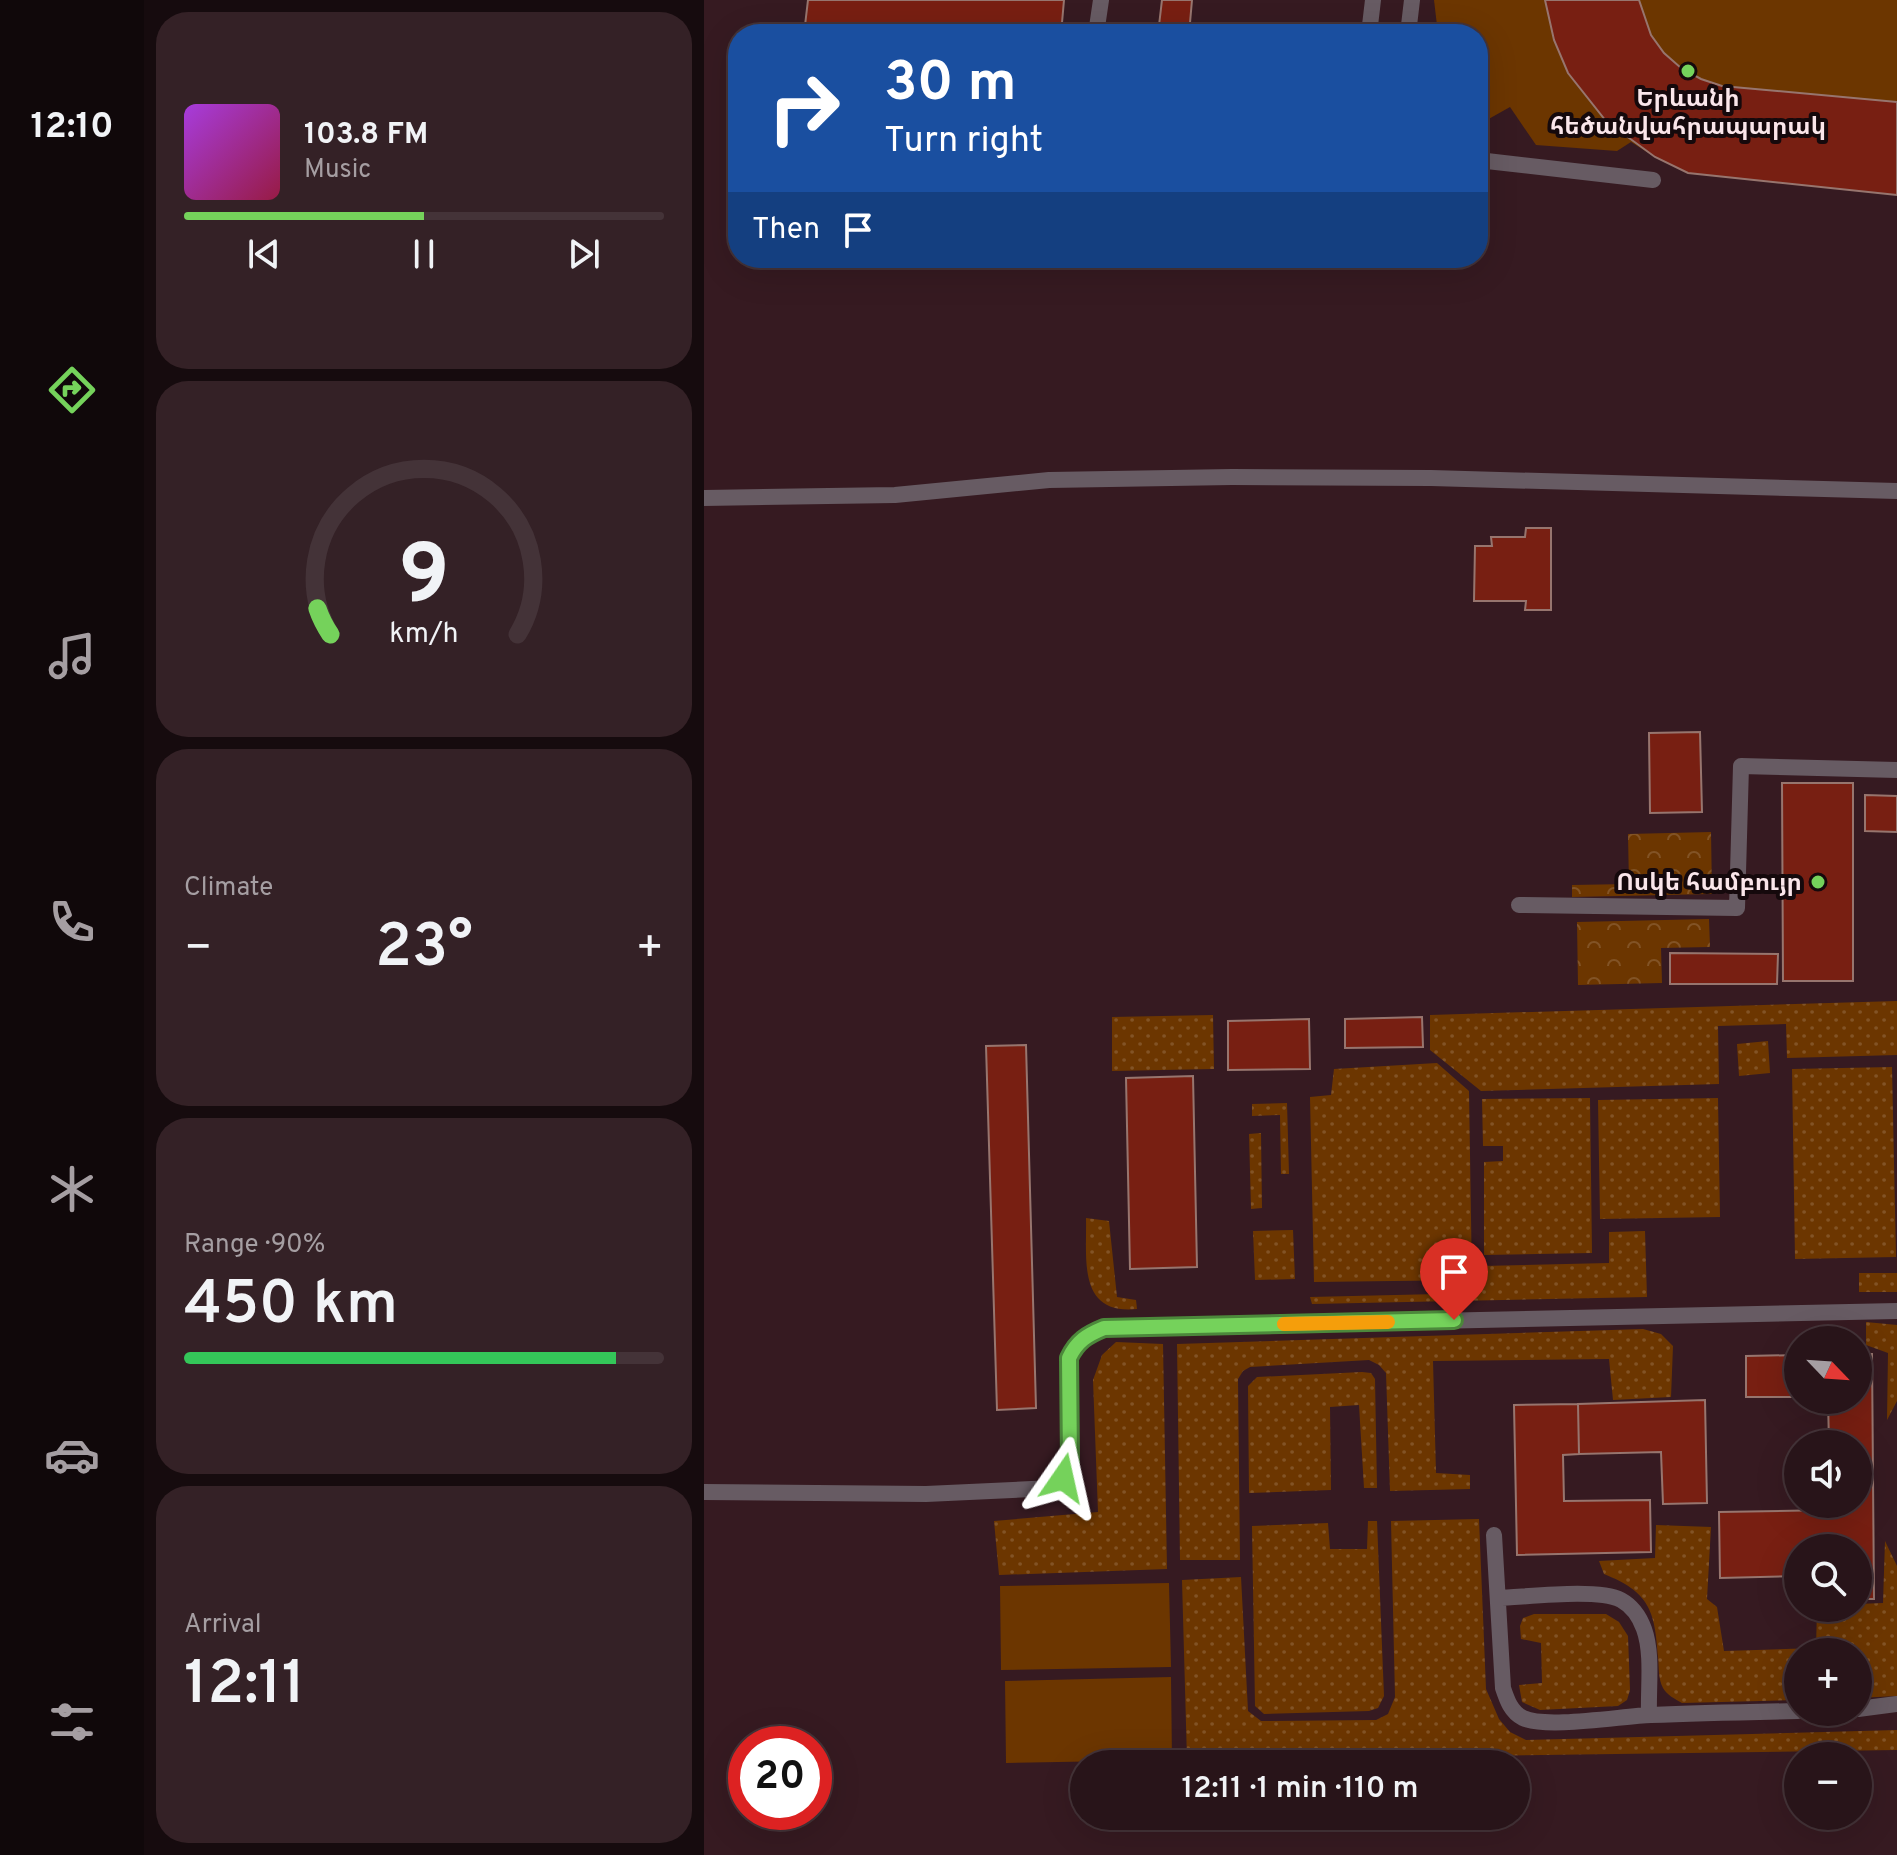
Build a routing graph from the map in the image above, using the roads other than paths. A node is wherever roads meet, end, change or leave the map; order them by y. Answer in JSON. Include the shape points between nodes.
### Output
{"nodes":[{"id":1,"x":1101,"y":0,"type":"edge"},
{"id":2,"x":1373,"y":0,"type":"edge"},
{"id":3,"x":1412,"y":0,"type":"edge"},
{"id":4,"x":1097,"y":24,"type":"edge"},
{"id":5,"x":1370,"y":24,"type":"edge"},
{"id":6,"x":1409,"y":24,"type":"edge"},
{"id":7,"x":1488,"y":161,"type":"edge"},
{"id":8,"x":1653,"y":180,"type":"dead end"},
{"id":9,"x":1897,"y":491,"type":"edge"},
{"id":10,"x":704,"y":498,"type":"edge"},
{"id":11,"x":1897,"y":770,"type":"edge"},
{"id":12,"x":1519,"y":905,"type":"dead end"},
{"id":13,"x":1897,"y":1311,"type":"edge"},
{"id":14,"x":704,"y":1492,"type":"edge"},
{"id":15,"x":1494,"y":1535,"type":"dead end"},
{"id":16,"x":1498,"y":1598,"type":"junction"},
{"id":17,"x":1897,"y":1704,"type":"edge"},
{"id":18,"x":1872,"y":1707,"type":"edge"},
{"id":19,"x":1784,"y":1711,"type":"edge"},
{"id":20,"x":1649,"y":1715,"type":"junction"}],
"edges":[{"from":1,"to":4,"type":"lane"},
{"from":2,"to":5,"type":"lane"},
{"from":3,"to":6,"type":"lane"},
{"from":7,"to":8,"type":"lane"},
{"from":9,"to":10,"type":"lane","via":[[1232,477],[1049,480],[895,495]]},
{"from":11,"to":12,"type":"lane","via":[[1741,766],[1737,908]]},
{"from":13,"to":14,"type":"lane","via":[[1104,1328],[1087,1334],[1069,1358],[1070,1462],[1053,1488],[926,1494]]},
{"from":15,"to":16,"type":"lane"},
{"from":16,"to":20,"type":"lane","via":[[1602,1595],[1622,1600],[1644,1628]]},
{"from":16,"to":20,"type":"lane","via":[[1503,1688],[1516,1713],[1541,1721]]},
{"from":17,"to":18,"type":"lane"},
{"from":19,"to":20,"type":"lane"}]}
